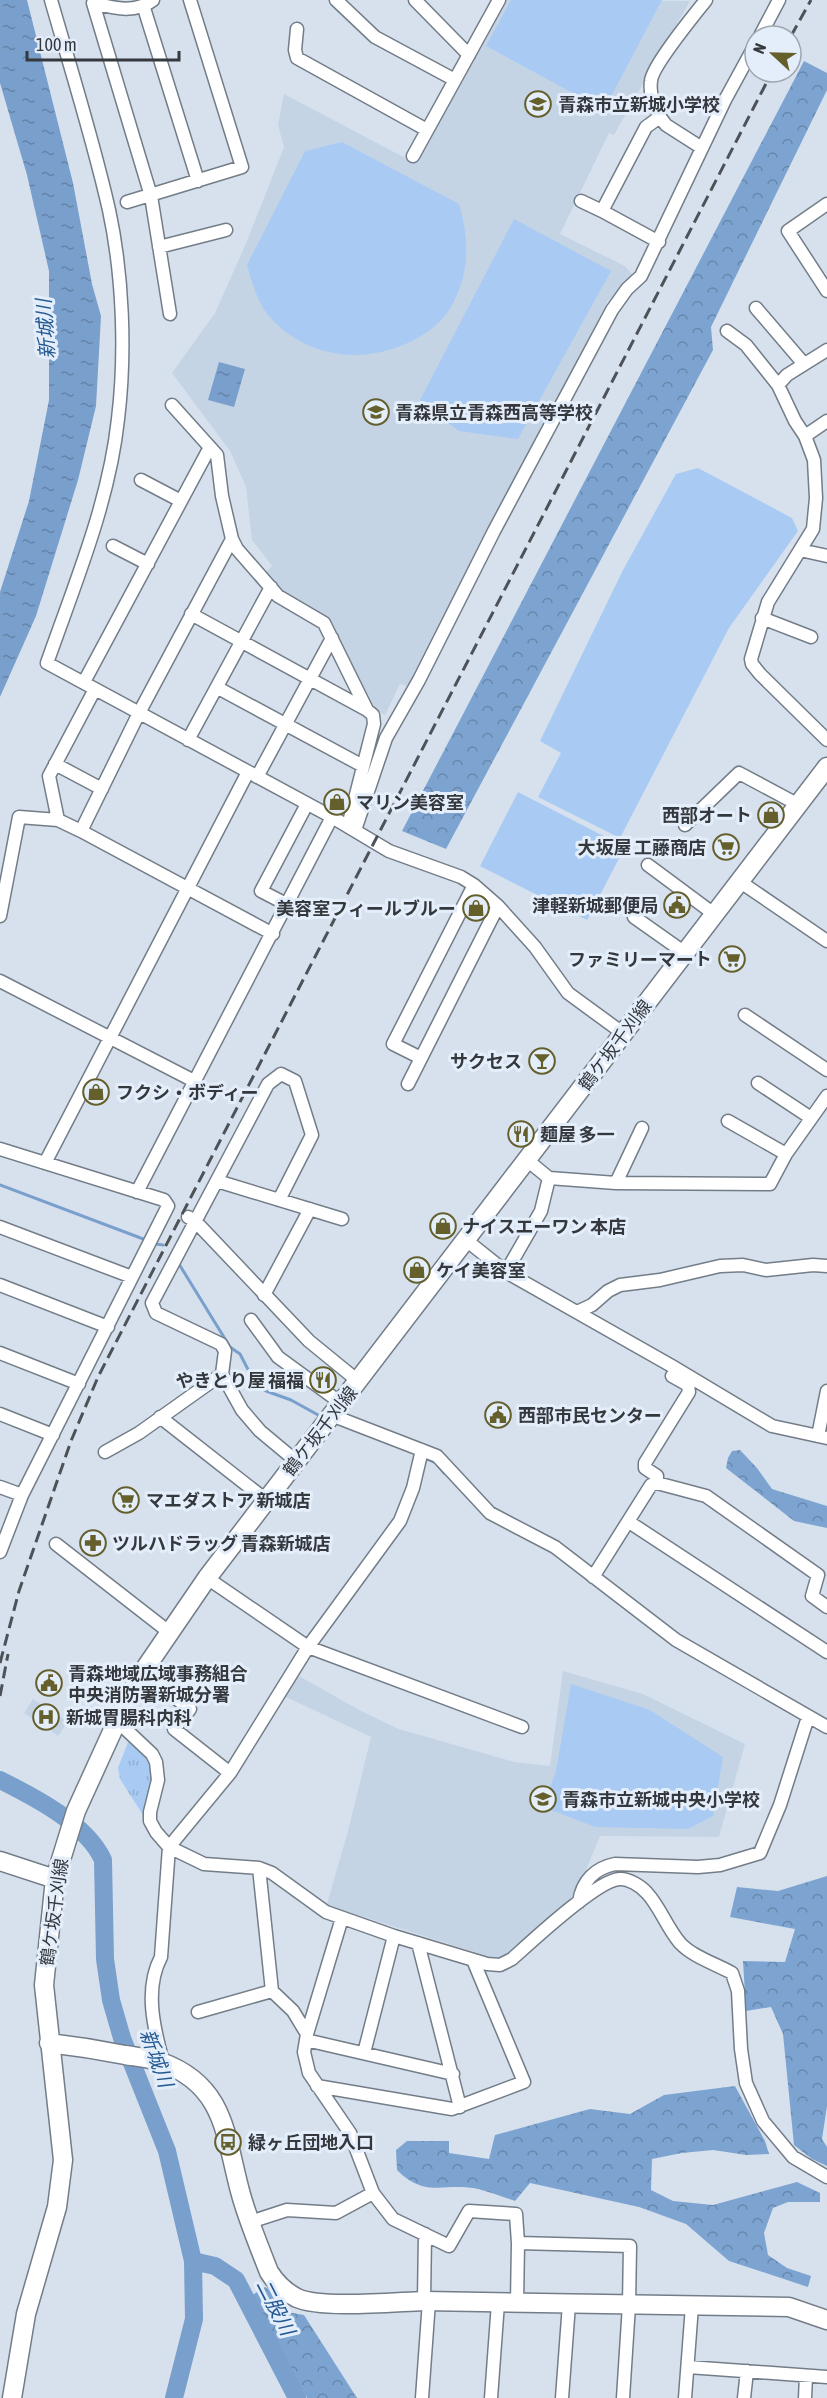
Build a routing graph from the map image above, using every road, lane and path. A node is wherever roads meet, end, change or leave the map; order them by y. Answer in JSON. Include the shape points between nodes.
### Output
{"nodes":[{"id":1,"x":51,"y":0,"type":"edge"},
{"id":2,"x":190,"y":0,"type":"edge"},
{"id":3,"x":336,"y":0,"type":"edge"},
{"id":4,"x":415,"y":0,"type":"edge"},
{"id":5,"x":499,"y":0,"type":"edge"},
{"id":6,"x":706,"y":0,"type":"edge"},
{"id":7,"x":91,"y":1,"type":"edge"},
{"id":8,"x":777,"y":1,"type":"edge"},
{"id":9,"x":149,"y":4,"type":"edge"},
{"id":10,"x":766,"y":24,"type":"edge"},
{"id":11,"x":297,"y":29,"type":"dead end"},
{"id":12,"x":468,"y":55,"type":"junction"},
{"id":13,"x":743,"y":68,"type":"edge"},
{"id":14,"x":455,"y":80,"type":"junction"},
{"id":15,"x":660,"y":117,"type":"junction"},
{"id":16,"x":427,"y":130,"type":"junction"},
{"id":17,"x":702,"y":148,"type":"junction"},
{"id":18,"x":413,"y":156,"type":"dead end"},
{"id":19,"x":198,"y":181,"type":"junction"},
{"id":20,"x":151,"y":196,"type":"junction"},
{"id":21,"x":581,"y":201,"type":"dead end"},
{"id":22,"x":127,"y":202,"type":"dead end"},
{"id":23,"x":827,"y":204,"type":"edge"},
{"id":24,"x":602,"y":211,"type":"junction"},
{"id":25,"x":225,"y":230,"type":"dead end"},
{"id":26,"x":659,"y":242,"type":"junction"},
{"id":27,"x":159,"y":248,"type":"junction"},
{"id":28,"x":825,"y":283,"type":"edge"},
{"id":29,"x":756,"y":308,"type":"dead end"},
{"id":30,"x":170,"y":314,"type":"dead end"},
{"id":31,"x":727,"y":332,"type":"dead end"},
{"id":32,"x":827,"y":350,"type":"edge"},
{"id":33,"x":804,"y":364,"type":"junction"},
{"id":34,"x":778,"y":385,"type":"junction"},
{"id":35,"x":172,"y":405,"type":"dead end"},
{"id":36,"x":827,"y":421,"type":"edge"},
{"id":37,"x":805,"y":436,"type":"junction"},
{"id":38,"x":210,"y":447,"type":"junction"},
{"id":39,"x":141,"y":480,"type":"dead end"},
{"id":40,"x":822,"y":495,"type":"edge"},
{"id":41,"x":181,"y":501,"type":"junction"},
{"id":42,"x":232,"y":539,"type":"junction"},
{"id":43,"x":113,"y":546,"type":"dead end"},
{"id":44,"x":800,"y":550,"type":"junction"},
{"id":45,"x":827,"y":556,"type":"edge"},
{"id":46,"x":148,"y":564,"type":"junction"},
{"id":47,"x":271,"y":587,"type":"junction"},
{"id":48,"x":191,"y":614,"type":"junction"},
{"id":49,"x":762,"y":618,"type":"junction"},
{"id":50,"x":811,"y":637,"type":"dead end"},
{"id":51,"x":332,"y":638,"type":"junction"},
{"id":52,"x":241,"y":641,"type":"junction"},
{"id":53,"x":310,"y":679,"type":"junction"},
{"id":54,"x":89,"y":686,"type":"junction"},
{"id":55,"x":218,"y":688,"type":"junction"},
{"id":56,"x":367,"y":710,"type":"junction"},
{"id":57,"x":139,"y":713,"type":"junction"},
{"id":58,"x":285,"y":724,"type":"junction"},
{"id":59,"x":188,"y":740,"type":"junction"},
{"id":60,"x":827,"y":740,"type":"edge"},
{"id":61,"x":55,"y":764,"type":"junction"},
{"id":62,"x":363,"y":766,"type":"junction"},
{"id":63,"x":252,"y":774,"type":"junction"},
{"id":64,"x":824,"y":776,"type":"edge"},
{"id":65,"x":102,"y":789,"type":"junction"},
{"id":66,"x":307,"y":804,"type":"junction"},
{"id":67,"x":797,"y":804,"type":"junction"},
{"id":68,"x":332,"y":817,"type":"junction"},
{"id":69,"x":58,"y":820,"type":"junction"},
{"id":70,"x":685,"y":825,"type":"dead end"},
{"id":71,"x":352,"y":828,"type":"junction"},
{"id":72,"x":81,"y":831,"type":"junction"},
{"id":73,"x":648,"y":865,"type":"dead end"},
{"id":74,"x":739,"y":881,"type":"junction"},
{"id":75,"x":474,"y":885,"type":"junction"},
{"id":76,"x":189,"y":888,"type":"junction"},
{"id":77,"x":288,"y":905,"type":"junction"},
{"id":78,"x":498,"y":906,"type":"junction"},
{"id":79,"x":714,"y":914,"type":"junction"},
{"id":80,"x":0,"y":916,"type":"edge"},
{"id":81,"x":634,"y":917,"type":"dead end"},
{"id":82,"x":273,"y":934,"type":"junction"},
{"id":83,"x":827,"y":941,"type":"edge"},
{"id":84,"x":685,"y":953,"type":"junction"},
{"id":85,"x":0,"y":981,"type":"edge"},
{"id":86,"x":745,"y":1015,"type":"dead end"},
{"id":87,"x":624,"y":1034,"type":"junction"},
{"id":88,"x":111,"y":1037,"type":"junction"},
{"id":89,"x":421,"y":1058,"type":"junction"},
{"id":90,"x":827,"y":1070,"type":"edge"},
{"id":91,"x":196,"y":1082,"type":"junction"},
{"id":92,"x":758,"y":1083,"type":"dead end"},
{"id":93,"x":408,"y":1084,"type":"dead end"},
{"id":94,"x":827,"y":1096,"type":"edge"},
{"id":95,"x":811,"y":1118,"type":"junction"},
{"id":96,"x":728,"y":1121,"type":"dead end"},
{"id":97,"x":642,"y":1128,"type":"dead end"},
{"id":98,"x":0,"y":1149,"type":"edge"},
{"id":99,"x":786,"y":1154,"type":"junction"},
{"id":100,"x":526,"y":1160,"type":"junction"},
{"id":101,"x":45,"y":1163,"type":"junction"},
{"id":102,"x":549,"y":1178,"type":"junction"},
{"id":103,"x":217,"y":1181,"type":"junction"},
{"id":104,"x":616,"y":1183,"type":"junction"},
{"id":105,"x":137,"y":1192,"type":"junction"},
{"id":106,"x":279,"y":1200,"type":"junction"},
{"id":107,"x":168,"y":1206,"type":"junction"},
{"id":108,"x":310,"y":1209,"type":"junction"},
{"id":109,"x":188,"y":1217,"type":"junction"},
{"id":110,"x":342,"y":1219,"type":"dead end"},
{"id":111,"x":0,"y":1227,"type":"edge"},
{"id":112,"x":466,"y":1240,"type":"junction"},
{"id":113,"x":827,"y":1266,"type":"edge"},
{"id":114,"x":506,"y":1272,"type":"junction"},
{"id":115,"x":132,"y":1277,"type":"junction"},
{"id":116,"x":0,"y":1285,"type":"edge"},
{"id":117,"x":264,"y":1295,"type":"junction"},
{"id":118,"x":577,"y":1312,"type":"junction"},
{"id":119,"x":251,"y":1320,"type":"dead end"},
{"id":120,"x":108,"y":1328,"type":"junction"},
{"id":121,"x":0,"y":1353,"type":"edge"},
{"id":122,"x":670,"y":1365,"type":"junction"},
{"id":123,"x":222,"y":1374,"type":"junction"},
{"id":124,"x":358,"y":1382,"type":"junction"},
{"id":125,"x":79,"y":1384,"type":"junction"},
{"id":126,"x":827,"y":1391,"type":"edge"},
{"id":127,"x":336,"y":1409,"type":"junction"},
{"id":128,"x":0,"y":1414,"type":"edge"},
{"id":129,"x":160,"y":1417,"type":"junction"},
{"id":130,"x":53,"y":1435,"type":"junction"},
{"id":131,"x":822,"y":1437,"type":"edge"},
{"id":132,"x":422,"y":1450,"type":"junction"},
{"id":133,"x":105,"y":1452,"type":"dead end"},
{"id":134,"x":296,"y":1461,"type":"junction"},
{"id":135,"x":657,"y":1483,"type":"junction"},
{"id":136,"x":0,"y":1487,"type":"edge"},
{"id":137,"x":22,"y":1495,"type":"junction"},
{"id":138,"x":266,"y":1500,"type":"junction"},
{"id":139,"x":629,"y":1522,"type":"junction"},
{"id":140,"x":56,"y":1545,"type":"dead end"},
{"id":141,"x":0,"y":1552,"type":"edge"},
{"id":142,"x":593,"y":1577,"type":"junction"},
{"id":143,"x":207,"y":1578,"type":"junction"},
{"id":144,"x":827,"y":1607,"type":"edge"},
{"id":145,"x":169,"y":1632,"type":"junction"},
{"id":146,"x":308,"y":1647,"type":"junction"},
{"id":147,"x":827,"y":1652,"type":"edge"},
{"id":148,"x":142,"y":1673,"type":"junction"},
{"id":149,"x":808,"y":1717,"type":"junction"},
{"id":150,"x":117,"y":1721,"type":"junction"},
{"id":151,"x":522,"y":1727,"type":"dead end"},
{"id":152,"x":827,"y":1727,"type":"edge"},
{"id":153,"x":230,"y":1773,"type":"junction"},
{"id":154,"x":169,"y":1847,"type":"junction"},
{"id":155,"x":0,"y":1861,"type":"edge"},
{"id":156,"x":259,"y":1868,"type":"junction"},
{"id":157,"x":55,"y":1880,"type":"junction"},
{"id":158,"x":579,"y":1902,"type":"junction"},
{"id":159,"x":342,"y":1917,"type":"junction"},
{"id":160,"x":394,"y":1936,"type":"junction"},
{"id":161,"x":418,"y":1942,"type":"junction"},
{"id":162,"x":473,"y":1960,"type":"junction"},
{"id":163,"x":272,"y":1991,"type":"junction"},
{"id":164,"x":198,"y":2012,"type":"dead end"},
{"id":165,"x":307,"y":2037,"type":"junction"},
{"id":166,"x":49,"y":2043,"type":"junction"},
{"id":167,"x":364,"y":2054,"type":"junction"},
{"id":168,"x":160,"y":2061,"type":"junction"},
{"id":169,"x":453,"y":2074,"type":"junction"},
{"id":170,"x":317,"y":2086,"type":"junction"},
{"id":171,"x":460,"y":2106,"type":"junction"},
{"id":172,"x":827,"y":2177,"type":"edge"},
{"id":173,"x":373,"y":2193,"type":"junction"},
{"id":174,"x":250,"y":2222,"type":"junction"},
{"id":175,"x":425,"y":2234,"type":"junction"},
{"id":176,"x":518,"y":2243,"type":"junction"},
{"id":177,"x":426,"y":2301,"type":"junction"},
{"id":178,"x":507,"y":2303,"type":"junction"},
{"id":179,"x":569,"y":2304,"type":"junction"},
{"id":180,"x":629,"y":2305,"type":"junction"},
{"id":181,"x":692,"y":2306,"type":"junction"},
{"id":182,"x":827,"y":2320,"type":"edge"},
{"id":183,"x":688,"y":2367,"type":"junction"},
{"id":184,"x":747,"y":2372,"type":"junction"},
{"id":185,"x":806,"y":2376,"type":"junction"},
{"id":186,"x":827,"y":2377,"type":"edge"},
{"id":187,"x":12,"y":2398,"type":"edge"},
{"id":188,"x":422,"y":2398,"type":"edge"},
{"id":189,"x":491,"y":2398,"type":"edge"},
{"id":190,"x":562,"y":2398,"type":"edge"},
{"id":191,"x":623,"y":2398,"type":"edge"},
{"id":192,"x":685,"y":2398,"type":"edge"},
{"id":193,"x":744,"y":2398,"type":"edge"},
{"id":194,"x":805,"y":2398,"type":"edge"}],
"edges":[{"from":1,"to":54,"type":"street","via":[[107,203],[120,298],[123,355],[109,470],[47,663]]},
{"from":2,"to":19,"type":"street","via":[[242,167]]},
{"from":3,"to":14,"type":"street","via":[[375,37]]},
{"from":4,"to":12,"type":"street"},
{"from":5,"to":12,"type":"street"},
{"from":6,"to":15,"type":"street","via":[[681,29],[650,79],[652,99]]},
{"from":7,"to":9,"type":"street","via":[[119,9]]},
{"from":7,"to":20,"type":"street"},
{"from":8,"to":10,"type":"street"},
{"from":9,"to":19,"type":"street"},
{"from":11,"to":16,"type":"street","via":[[297,58]]},
{"from":12,"to":14,"type":"street"},
{"from":13,"to":17,"type":"street"},
{"from":14,"to":16,"type":"street"},
{"from":15,"to":17,"type":"street"},
{"from":15,"to":24,"type":"street","via":[[646,127]]},
{"from":16,"to":18,"type":"street"},
{"from":17,"to":26,"type":"street"},
{"from":19,"to":20,"type":"street"},
{"from":20,"to":22,"type":"street"},
{"from":20,"to":27,"type":"street"},
{"from":21,"to":24,"type":"street"},
{"from":23,"to":28,"type":"street","via":[[788,231]]},
{"from":24,"to":26,"type":"street"},
{"from":25,"to":27,"type":"street"},
{"from":26,"to":71,"type":"street","via":[[641,276],[612,310],[494,531],[386,738]]},
{"from":27,"to":30,"type":"street"},
{"from":29,"to":33,"type":"street"},
{"from":31,"to":34,"type":"street","via":[[746,345]]},
{"from":32,"to":33,"type":"street"},
{"from":33,"to":34,"type":"street"},
{"from":34,"to":37,"type":"street"},
{"from":35,"to":38,"type":"street"},
{"from":36,"to":37,"type":"street"},
{"from":37,"to":40,"type":"street"},
{"from":38,"to":41,"type":"street"},
{"from":38,"to":42,"type":"street","via":[[218,455]]},
{"from":39,"to":41,"type":"street"},
{"from":40,"to":44,"type":"street","via":[[813,529]]},
{"from":41,"to":46,"type":"street"},
{"from":42,"to":47,"type":"street"},
{"from":42,"to":48,"type":"street"},
{"from":43,"to":46,"type":"street"},
{"from":44,"to":45,"type":"street"},
{"from":44,"to":49,"type":"street"},
{"from":46,"to":54,"type":"street"},
{"from":47,"to":51,"type":"street","via":[[278,596],[324,622]]},
{"from":47,"to":52,"type":"street"},
{"from":48,"to":52,"type":"street"},
{"from":48,"to":57,"type":"street"},
{"from":49,"to":50,"type":"street"},
{"from":49,"to":60,"type":"street","via":[[752,664]]},
{"from":51,"to":53,"type":"street"},
{"from":51,"to":56,"type":"street"},
{"from":52,"to":53,"type":"street"},
{"from":52,"to":55,"type":"street"},
{"from":53,"to":56,"type":"street"},
{"from":53,"to":58,"type":"street"},
{"from":54,"to":57,"type":"street"},
{"from":54,"to":61,"type":"street"},
{"from":55,"to":58,"type":"street"},
{"from":55,"to":59,"type":"street"},
{"from":56,"to":62,"type":"street","via":[[373,715],[374,724]]},
{"from":57,"to":59,"type":"street"},
{"from":57,"to":65,"type":"street"},
{"from":58,"to":62,"type":"street"},
{"from":58,"to":63,"type":"street"},
{"from":59,"to":63,"type":"street"},
{"from":61,"to":65,"type":"street"},
{"from":61,"to":69,"type":"street","via":[[49,776]]},
{"from":62,"to":71,"type":"street"},
{"from":63,"to":66,"type":"street"},
{"from":63,"to":76,"type":"street"},
{"from":64,"to":67,"type":"main road","name":"鶴ケ坂千刈線"},
{"from":65,"to":72,"type":"street"},
{"from":66,"to":68,"type":"street"},
{"from":66,"to":77,"type":"street","via":[[261,891]]},
{"from":67,"to":70,"type":"street","via":[[739,773]]},
{"from":67,"to":74,"type":"main road","name":"鶴ケ坂千刈線"},
{"from":68,"to":71,"type":"street"},
{"from":68,"to":77,"type":"street"},
{"from":69,"to":72,"type":"street"},
{"from":69,"to":80,"type":"street","via":[[19,817]]},
{"from":71,"to":75,"type":"street","via":[[389,851]]},
{"from":72,"to":76,"type":"street"},
{"from":73,"to":79,"type":"street"},
{"from":74,"to":79,"type":"main road","name":"鶴ケ坂千刈線"},
{"from":74,"to":83,"type":"street"},
{"from":75,"to":78,"type":"street"},
{"from":75,"to":89,"type":"street","via":[[393,1044]]},
{"from":76,"to":82,"type":"street"},
{"from":76,"to":88,"type":"street"},
{"from":77,"to":82,"type":"street"},
{"from":78,"to":87,"type":"street","via":[[535,947],[568,993]]},
{"from":78,"to":89,"type":"street"},
{"from":79,"to":84,"type":"main road","name":"鶴ケ坂千刈線"},
{"from":81,"to":84,"type":"street"},
{"from":82,"to":91,"type":"street"},
{"from":84,"to":87,"type":"main road","name":"鶴ケ坂千刈線"},
{"from":85,"to":88,"type":"street"},
{"from":86,"to":90,"type":"street"},
{"from":87,"to":100,"type":"main road","name":"鶴ケ坂千刈線"},
{"from":88,"to":91,"type":"street"},
{"from":88,"to":101,"type":"street"},
{"from":89,"to":93,"type":"street"},
{"from":91,"to":105,"type":"street"},
{"from":92,"to":95,"type":"street"},
{"from":94,"to":95,"type":"street"},
{"from":95,"to":99,"type":"street"},
{"from":96,"to":99,"type":"street"},
{"from":97,"to":104,"type":"street"},
{"from":98,"to":101,"type":"street"},
{"from":99,"to":104,"type":"street","via":[[770,1184]]},
{"from":100,"to":102,"type":"street"},
{"from":100,"to":112,"type":"main road","name":"鶴ケ坂千刈線"},
{"from":101,"to":105,"type":"street"},
{"from":102,"to":104,"type":"street"},
{"from":102,"to":114,"type":"street","via":[[541,1210]]},
{"from":103,"to":106,"type":"street"},
{"from":103,"to":106,"type":"street","via":[[268,1084],[281,1074],[295,1081],[312,1135]]},
{"from":103,"to":109,"type":"street"},
{"from":105,"to":107,"type":"street","via":[[164,1200]]},
{"from":106,"to":108,"type":"street"},
{"from":107,"to":109,"type":"street"},
{"from":107,"to":115,"type":"street"},
{"from":108,"to":110,"type":"street"},
{"from":108,"to":117,"type":"street"},
{"from":109,"to":117,"type":"street"},
{"from":109,"to":123,"type":"street","via":[[152,1303],[156,1313],[221,1344],[225,1351]]},
{"from":111,"to":115,"type":"street"},
{"from":112,"to":114,"type":"street"},
{"from":112,"to":124,"type":"main road","name":"鶴ケ坂千刈線"},
{"from":113,"to":118,"type":"street","via":[[766,1270],[720,1266],[620,1285]]},
{"from":114,"to":118,"type":"street"},
{"from":115,"to":120,"type":"street"},
{"from":116,"to":120,"type":"street"},
{"from":117,"to":124,"type":"street","via":[[309,1341]]},
{"from":118,"to":122,"type":"street"},
{"from":119,"to":127,"type":"street","via":[[278,1357]]},
{"from":120,"to":125,"type":"street"},
{"from":121,"to":125,"type":"street"},
{"from":122,"to":131,"type":"street","via":[[772,1426]]},
{"from":122,"to":135,"type":"street","via":[[665,1372],[688,1385],[689,1392],[645,1462],[645,1468],[657,1476]]},
{"from":123,"to":129,"type":"street"},
{"from":123,"to":134,"type":"street","via":[[248,1417]]},
{"from":124,"to":127,"type":"main road","name":"鶴ケ坂千刈線"},
{"from":125,"to":130,"type":"street"},
{"from":126,"to":131,"type":"street"},
{"from":127,"to":132,"type":"street"},
{"from":127,"to":134,"type":"main road","name":"鶴ケ坂千刈線"},
{"from":128,"to":130,"type":"street"},
{"from":129,"to":133,"type":"street"},
{"from":129,"to":138,"type":"street"},
{"from":130,"to":137,"type":"street"},
{"from":132,"to":142,"type":"street","via":[[437,1456],[490,1513],[555,1547]]},
{"from":132,"to":146,"type":"street","via":[[400,1521]]},
{"from":134,"to":138,"type":"main road","name":"鶴ケ坂千刈線"},
{"from":135,"to":139,"type":"street","via":[[651,1485]]},
{"from":135,"to":144,"type":"street","via":[[706,1496],[818,1575],[812,1596]]},
{"from":136,"to":137,"type":"street"},
{"from":137,"to":141,"type":"street"},
{"from":138,"to":143,"type":"main road","name":"鶴ケ坂千刈線"},
{"from":139,"to":142,"type":"street"},
{"from":139,"to":147,"type":"street"},
{"from":140,"to":145,"type":"street"},
{"from":142,"to":149,"type":"street","via":[[676,1640]]},
{"from":143,"to":145,"type":"main road","name":"鶴ケ坂千刈線"},
{"from":143,"to":146,"type":"street"},
{"from":145,"to":148,"type":"main road","name":"鶴ケ坂千刈線"},
{"from":146,"to":151,"type":"street"},
{"from":146,"to":153,"type":"street"},
{"from":148,"to":150,"type":"main road","name":"鶴ケ坂千刈線"},
{"from":148,"to":153,"type":"street","via":[[190,1710],[174,1729]]},
{"from":149,"to":152,"type":"street"},
{"from":149,"to":158,"type":"street","via":[[780,1805],[760,1852],[720,1865],[604,1867],[592,1874],[580,1891]]},
{"from":150,"to":154,"type":"street","via":[[156,1762],[158,1780],[150,1821]]},
{"from":150,"to":157,"type":"main road","name":"鶴ケ坂千刈線","via":[[92,1773]]},
{"from":153,"to":154,"type":"street"},
{"from":154,"to":156,"type":"street","via":[[204,1864]]},
{"from":154,"to":168,"type":"street","via":[[152,2022]]},
{"from":155,"to":157,"type":"main road"},
{"from":156,"to":159,"type":"street","via":[[326,1912]]},
{"from":156,"to":163,"type":"street"},
{"from":157,"to":166,"type":"main road","name":"鶴ケ坂千刈線","via":[[44,1984]]},
{"from":158,"to":162,"type":"street","via":[[512,1959],[500,1965]]},
{"from":158,"to":172,"type":"street","via":[[606,1883],[619,1879],[639,1885],[689,1951],[732,1973],[738,1991],[746,2083],[763,2121],[793,2157]]},
{"from":159,"to":160,"type":"street"},
{"from":159,"to":165,"type":"street"},
{"from":160,"to":161,"type":"street"},
{"from":160,"to":167,"type":"street"},
{"from":161,"to":162,"type":"street"},
{"from":161,"to":169,"type":"street"},
{"from":162,"to":171,"type":"street","via":[[524,2082]]},
{"from":163,"to":164,"type":"street"},
{"from":163,"to":165,"type":"street","via":[[293,2011]]},
{"from":165,"to":167,"type":"street"},
{"from":165,"to":170,"type":"street","via":[[304,2060]]},
{"from":166,"to":168,"type":"main road"},
{"from":166,"to":187,"type":"main road","name":"鶴ケ坂千刈線","via":[[63,2160],[57,2207],[26,2314]]},
{"from":167,"to":169,"type":"street"},
{"from":168,"to":174,"type":"main road","via":[[194,2081],[221,2115]]},
{"from":169,"to":171,"type":"street"},
{"from":170,"to":171,"type":"street","via":[[452,2109]]},
{"from":170,"to":173,"type":"street","via":[[350,2133]]},
{"from":173,"to":174,"type":"street","via":[[336,2213],[287,2210]]},
{"from":173,"to":175,"type":"street","via":[[393,2219]]},
{"from":174,"to":177,"type":"main road","via":[[269,2272],[297,2298],[310,2302]]},
{"from":175,"to":176,"type":"street","via":[[449,2246],[469,2211],[516,2214]]},
{"from":175,"to":177,"type":"street"},
{"from":176,"to":178,"type":"street"},
{"from":176,"to":180,"type":"street","via":[[630,2247]]},
{"from":177,"to":178,"type":"main road"},
{"from":177,"to":188,"type":"street"},
{"from":178,"to":179,"type":"main road"},
{"from":178,"to":189,"type":"street"},
{"from":179,"to":180,"type":"main road"},
{"from":179,"to":190,"type":"street"},
{"from":180,"to":181,"type":"main road"},
{"from":180,"to":191,"type":"street"},
{"from":181,"to":182,"type":"main road","via":[[789,2307]]},
{"from":181,"to":183,"type":"street"},
{"from":183,"to":184,"type":"street"},
{"from":183,"to":192,"type":"street"},
{"from":184,"to":185,"type":"street"},
{"from":184,"to":193,"type":"street"},
{"from":185,"to":186,"type":"street"},
{"from":185,"to":194,"type":"street"}]}
